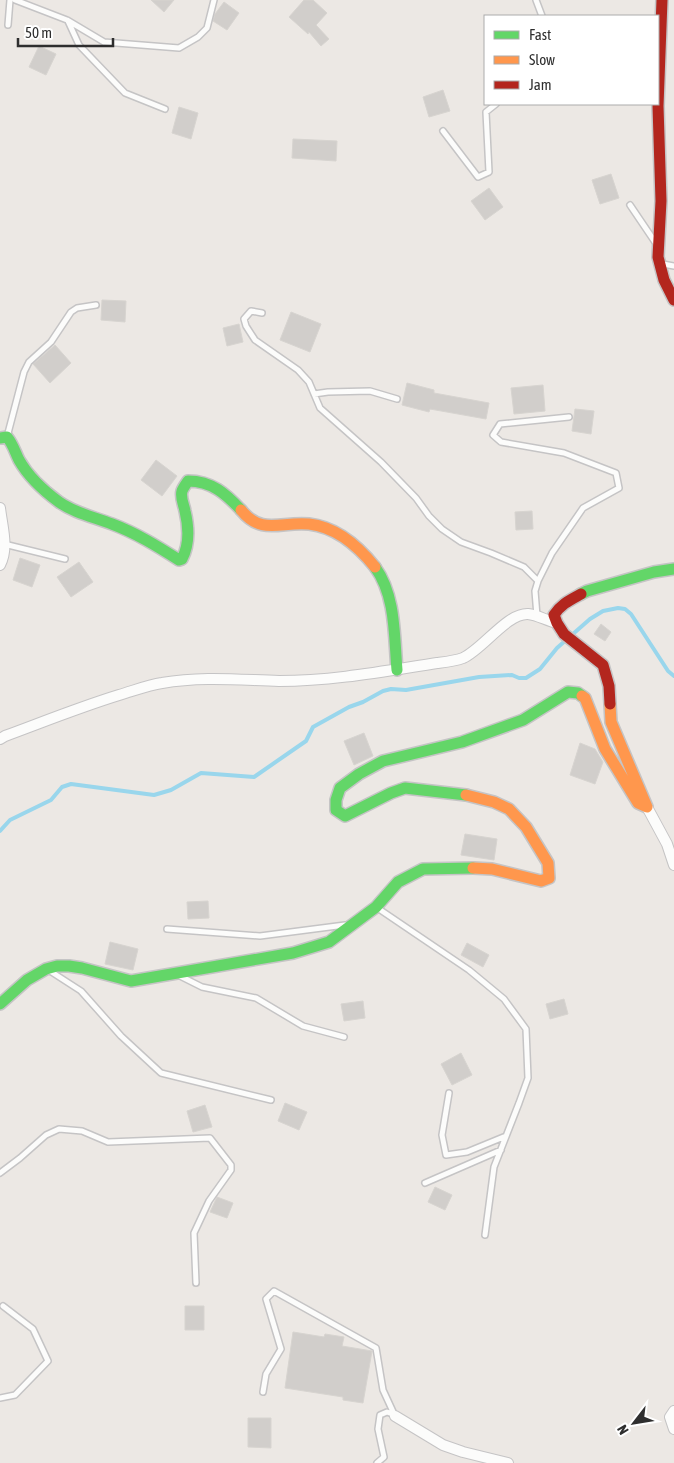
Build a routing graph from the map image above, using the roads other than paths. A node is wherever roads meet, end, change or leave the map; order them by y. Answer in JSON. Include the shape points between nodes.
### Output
{"nodes":[{"id":1,"x":10,"y":0,"type":"edge"},
{"id":2,"x":15,"y":0,"type":"edge"},
{"id":3,"x":214,"y":0,"type":"edge"},
{"id":4,"x":536,"y":0,"type":"edge"},
{"id":5,"x":662,"y":0,"type":"edge"},
{"id":6,"x":542,"y":15,"type":"edge"},
{"id":7,"x":68,"y":20,"type":"junction"},
{"id":8,"x":8,"y":25,"type":"dead end"},
{"id":9,"x":659,"y":80,"type":"edge"},
{"id":10,"x":495,"y":105,"type":"edge"},
{"id":11,"x":658,"y":105,"type":"edge"},
{"id":12,"x":165,"y":109,"type":"dead end"},
{"id":13,"x":443,"y":131,"type":"dead end"},
{"id":14,"x":630,"y":205,"type":"dead end"},
{"id":15,"x":659,"y":246,"type":"junction"},
{"id":16,"x":660,"y":263,"type":"junction"},
{"id":17,"x":674,"y":266,"type":"edge"},
{"id":18,"x":674,"y":300,"type":"edge"},
{"id":19,"x":96,"y":305,"type":"dead end"},
{"id":20,"x":262,"y":313,"type":"dead end"},
{"id":21,"x":314,"y":394,"type":"junction"},
{"id":22,"x":397,"y":399,"type":"dead end"},
{"id":23,"x":569,"y":417,"type":"dead end"},
{"id":24,"x":3,"y":438,"type":"edge"},
{"id":25,"x":0,"y":508,"type":"edge"},
{"id":26,"x":4,"y":543,"type":"junction"},
{"id":27,"x":65,"y":559,"type":"dead end"},
{"id":28,"x":0,"y":565,"type":"edge"},
{"id":29,"x":674,"y":569,"type":"edge"},
{"id":30,"x":538,"y":581,"type":"junction"},
{"id":31,"x":537,"y":616,"type":"junction"},
{"id":32,"x":556,"y":623,"type":"junction"},
{"id":33,"x":398,"y":670,"type":"junction"},
{"id":34,"x":0,"y":739,"type":"edge"},
{"id":35,"x":647,"y":807,"type":"junction"},
{"id":36,"x":674,"y":865,"type":"edge"},
{"id":37,"x":376,"y":907,"type":"junction"},
{"id":38,"x":353,"y":924,"type":"junction"},
{"id":39,"x":167,"y":929,"type":"dead end"},
{"id":40,"x":47,"y":969,"type":"junction"},
{"id":41,"x":175,"y":973,"type":"junction"},
{"id":42,"x":0,"y":1004,"type":"edge"},
{"id":43,"x":344,"y":1037,"type":"dead end"},
{"id":44,"x":449,"y":1093,"type":"dead end"},
{"id":45,"x":271,"y":1100,"type":"dead end"},
{"id":46,"x":506,"y":1136,"type":"junction"},
{"id":47,"x":501,"y":1150,"type":"junction"},
{"id":48,"x":0,"y":1172,"type":"edge"},
{"id":49,"x":425,"y":1183,"type":"dead end"},
{"id":50,"x":485,"y":1235,"type":"dead end"},
{"id":51,"x":196,"y":1283,"type":"dead end"},
{"id":52,"x":3,"y":1306,"type":"dead end"},
{"id":53,"x":263,"y":1392,"type":"dead end"},
{"id":54,"x":0,"y":1398,"type":"edge"},
{"id":55,"x":674,"y":1411,"type":"edge"},
{"id":56,"x":395,"y":1416,"type":"junction"},
{"id":57,"x":674,"y":1429,"type":"edge"},
{"id":58,"x":377,"y":1463,"type":"edge"},
{"id":59,"x":508,"y":1463,"type":"edge"}],
"edges":[{"from":1,"to":8,"type":"lane"},
{"from":2,"to":7,"type":"lane"},
{"from":3,"to":7,"type":"lane","via":[[207,28],[179,48],[104,42]]},
{"from":4,"to":6,"type":"lane"},
{"from":5,"to":9,"type":"street"},
{"from":7,"to":12,"type":"lane","via":[[79,45],[124,93]]},
{"from":10,"to":13,"type":"lane","via":[[486,112],[489,172],[478,177]]},
{"from":11,"to":15,"type":"street"},
{"from":14,"to":15,"type":"lane"},
{"from":15,"to":16,"type":"street"},
{"from":16,"to":17,"type":"lane"},
{"from":16,"to":18,"type":"street"},
{"from":19,"to":24,"type":"lane","via":[[70,312],[51,342],[29,362]]},
{"from":20,"to":21,"type":"lane","via":[[251,311],[244,319],[246,326],[255,340],[298,370]]},
{"from":21,"to":22,"type":"lane","via":[[370,391]]},
{"from":21,"to":30,"type":"lane","via":[[320,408],[381,462],[442,529],[461,542],[524,568]]},
{"from":23,"to":30,"type":"lane","via":[[500,424],[493,435],[501,442],[564,454],[616,473],[619,488],[583,508],[552,553]]},
{"from":24,"to":33,"type":"street","via":[[14,444],[20,462],[60,503],[124,529],[180,560],[188,544],[181,496],[188,481],[198,480],[226,493],[252,521],[259,524],[302,523],[332,530],[360,550],[384,582],[389,596]]},
{"from":25,"to":26,"type":"street"},
{"from":26,"to":27,"type":"lane"},
{"from":26,"to":28,"type":"street"},
{"from":29,"to":32,"type":"street","via":[[587,591],[567,600],[554,615]]},
{"from":30,"to":31,"type":"lane","via":[[535,591]]},
{"from":31,"to":32,"type":"street"},
{"from":31,"to":33,"type":"street","via":[[526,614],[504,624],[476,650],[462,658]]},
{"from":32,"to":35,"type":"street","via":[[567,637],[603,665],[609,686],[611,722]]},
{"from":33,"to":34,"type":"street","via":[[280,681],[197,678],[161,683],[58,716]]},
{"from":35,"to":36,"type":"street","via":[[667,844]]},
{"from":35,"to":37,"type":"street","via":[[638,803],[605,749],[585,698],[568,692],[523,720],[462,742],[383,761],[340,788],[336,800],[336,810],[345,816],[406,788],[474,796],[494,802],[509,810],[526,827],[548,863],[549,878],[540,881],[492,869],[466,867],[423,869],[398,882]]},
{"from":37,"to":38,"type":"street"},
{"from":37,"to":46,"type":"lane","via":[[476,976],[504,999],[526,1029],[528,1078]]},
{"from":38,"to":39,"type":"lane","via":[[260,936]]},
{"from":38,"to":41,"type":"street","via":[[329,942],[293,953]]},
{"from":40,"to":41,"type":"street","via":[[61,965],[131,980]]},
{"from":40,"to":42,"type":"street","via":[[33,974]]},
{"from":40,"to":45,"type":"lane","via":[[81,992],[161,1073]]},
{"from":41,"to":43,"type":"lane","via":[[202,988],[256,998],[303,1026]]},
{"from":44,"to":46,"type":"lane","via":[[442,1135],[446,1155],[467,1152]]},
{"from":46,"to":47,"type":"lane"},
{"from":47,"to":49,"type":"lane"},
{"from":47,"to":50,"type":"lane","via":[[494,1167]]},
{"from":48,"to":51,"type":"lane","via":[[46,1135],[59,1129],[82,1131],[108,1142],[210,1138],[231,1165],[231,1170],[209,1201],[194,1233]]},
{"from":52,"to":54,"type":"lane","via":[[33,1329],[48,1361],[15,1396]]},
{"from":53,"to":56,"type":"lane","via":[[266,1374],[281,1349],[266,1299],[274,1291],[376,1348],[382,1390]]},
{"from":55,"to":57,"type":"street","via":[[670,1418]]},
{"from":56,"to":58,"type":"lane","via":[[387,1412],[380,1415],[378,1429],[384,1457]]},
{"from":56,"to":59,"type":"street","via":[[443,1445]]}]}
